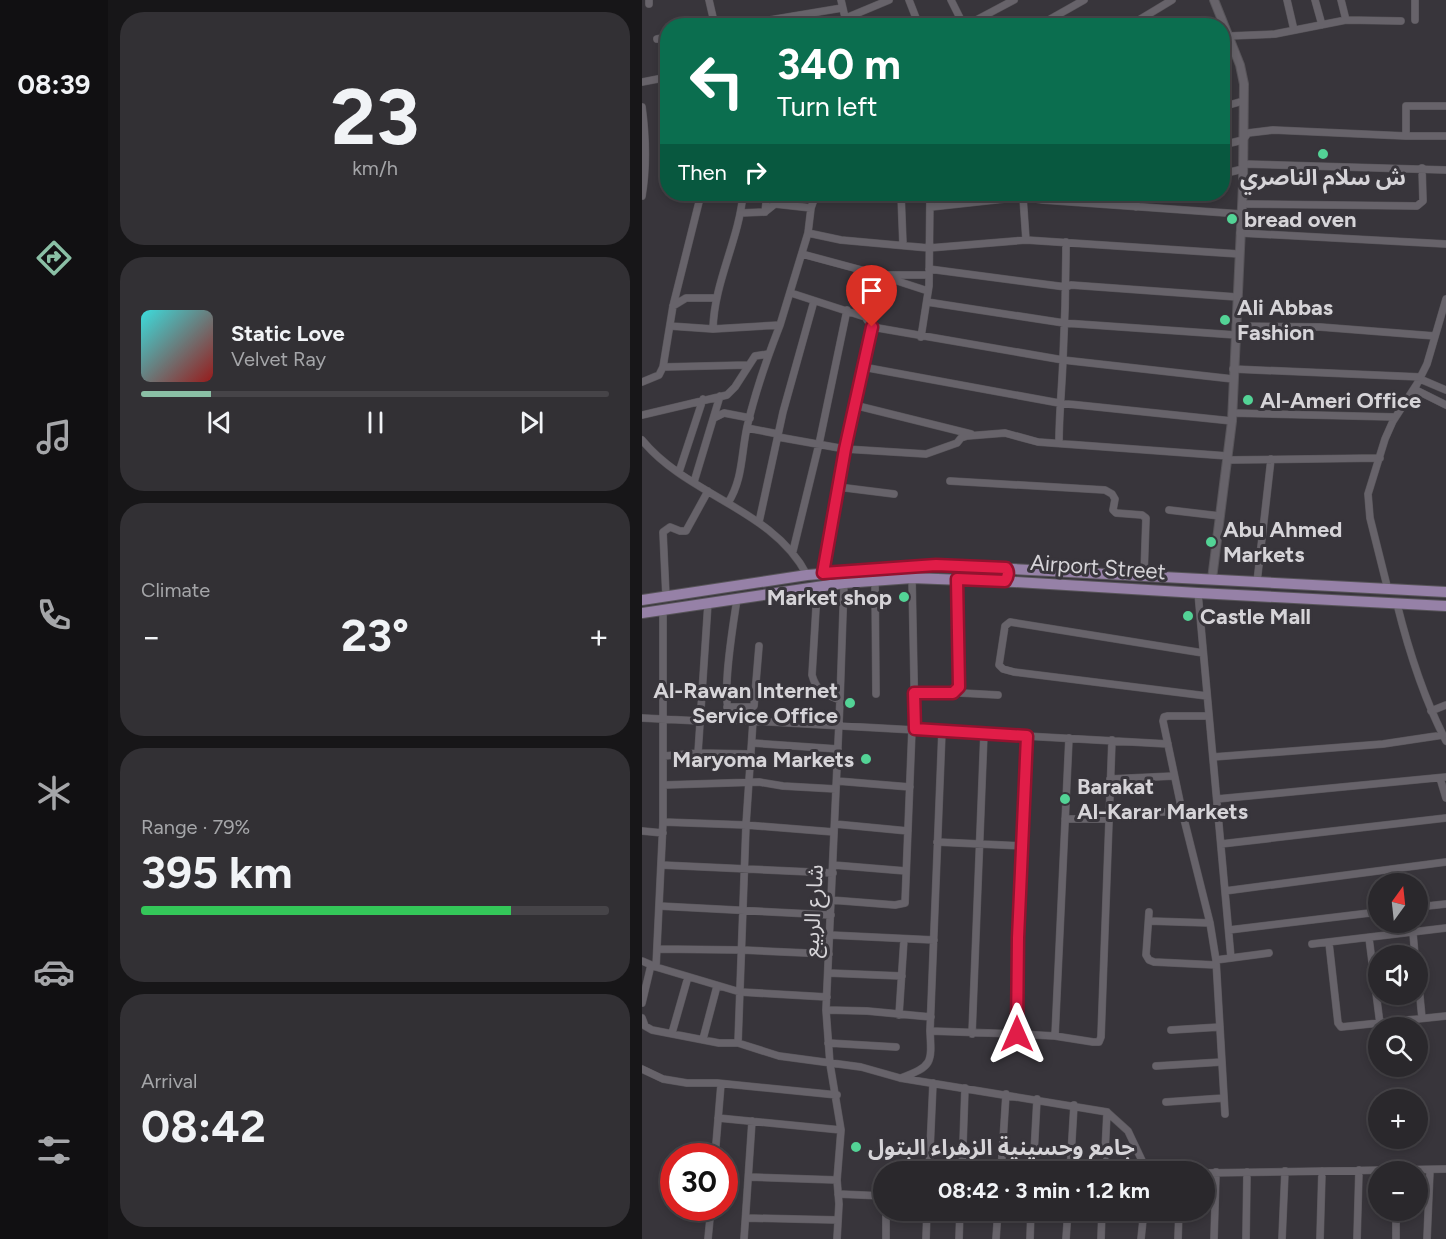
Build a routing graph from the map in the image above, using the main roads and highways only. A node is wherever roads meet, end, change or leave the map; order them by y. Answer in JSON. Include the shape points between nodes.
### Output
{"nodes":[{"id":1,"x":1006,"y":568,"type":"junction"},
{"id":2,"x":1029,"y":569,"type":"junction"},
{"id":3,"x":1005,"y":581,"type":"junction"},
{"id":4,"x":1029,"y":582,"type":"junction"},
{"id":5,"x":714,"y":589,"type":"junction"},
{"id":6,"x":693,"y":592,"type":"junction"},
{"id":7,"x":1446,"y":592,"type":"edge"},
{"id":8,"x":642,"y":600,"type":"edge"},
{"id":9,"x":711,"y":602,"type":"junction"},
{"id":10,"x":694,"y":605,"type":"junction"},
{"id":11,"x":1446,"y":606,"type":"edge"},
{"id":12,"x":642,"y":613,"type":"edge"}],
"edges":[{"from":1,"to":2,"type":"main road","name":"Airport Street"},
{"from":1,"to":3,"type":"main road"},
{"from":1,"to":5,"type":"main road","name":"Airport Street","via":[[936,565],[823,573]]},
{"from":2,"to":4,"type":"main road"},
{"from":2,"to":7,"type":"main road","name":"Airport Street"},
{"from":3,"to":4,"type":"main road","name":"Airport Street"},
{"from":3,"to":9,"type":"main road","name":"Airport Street","via":[[875,579]]},
{"from":4,"to":11,"type":"main road","name":"Airport Street"},
{"from":5,"to":6,"type":"main road","name":"Airport Street"},
{"from":5,"to":9,"type":"main road"},
{"from":6,"to":8,"type":"main road","name":"Airport Street"},
{"from":6,"to":10,"type":"main road","via":[[697,599]]},
{"from":9,"to":10,"type":"main road","name":"Airport Street"},
{"from":10,"to":12,"type":"main road","name":"Airport Street"}]}
